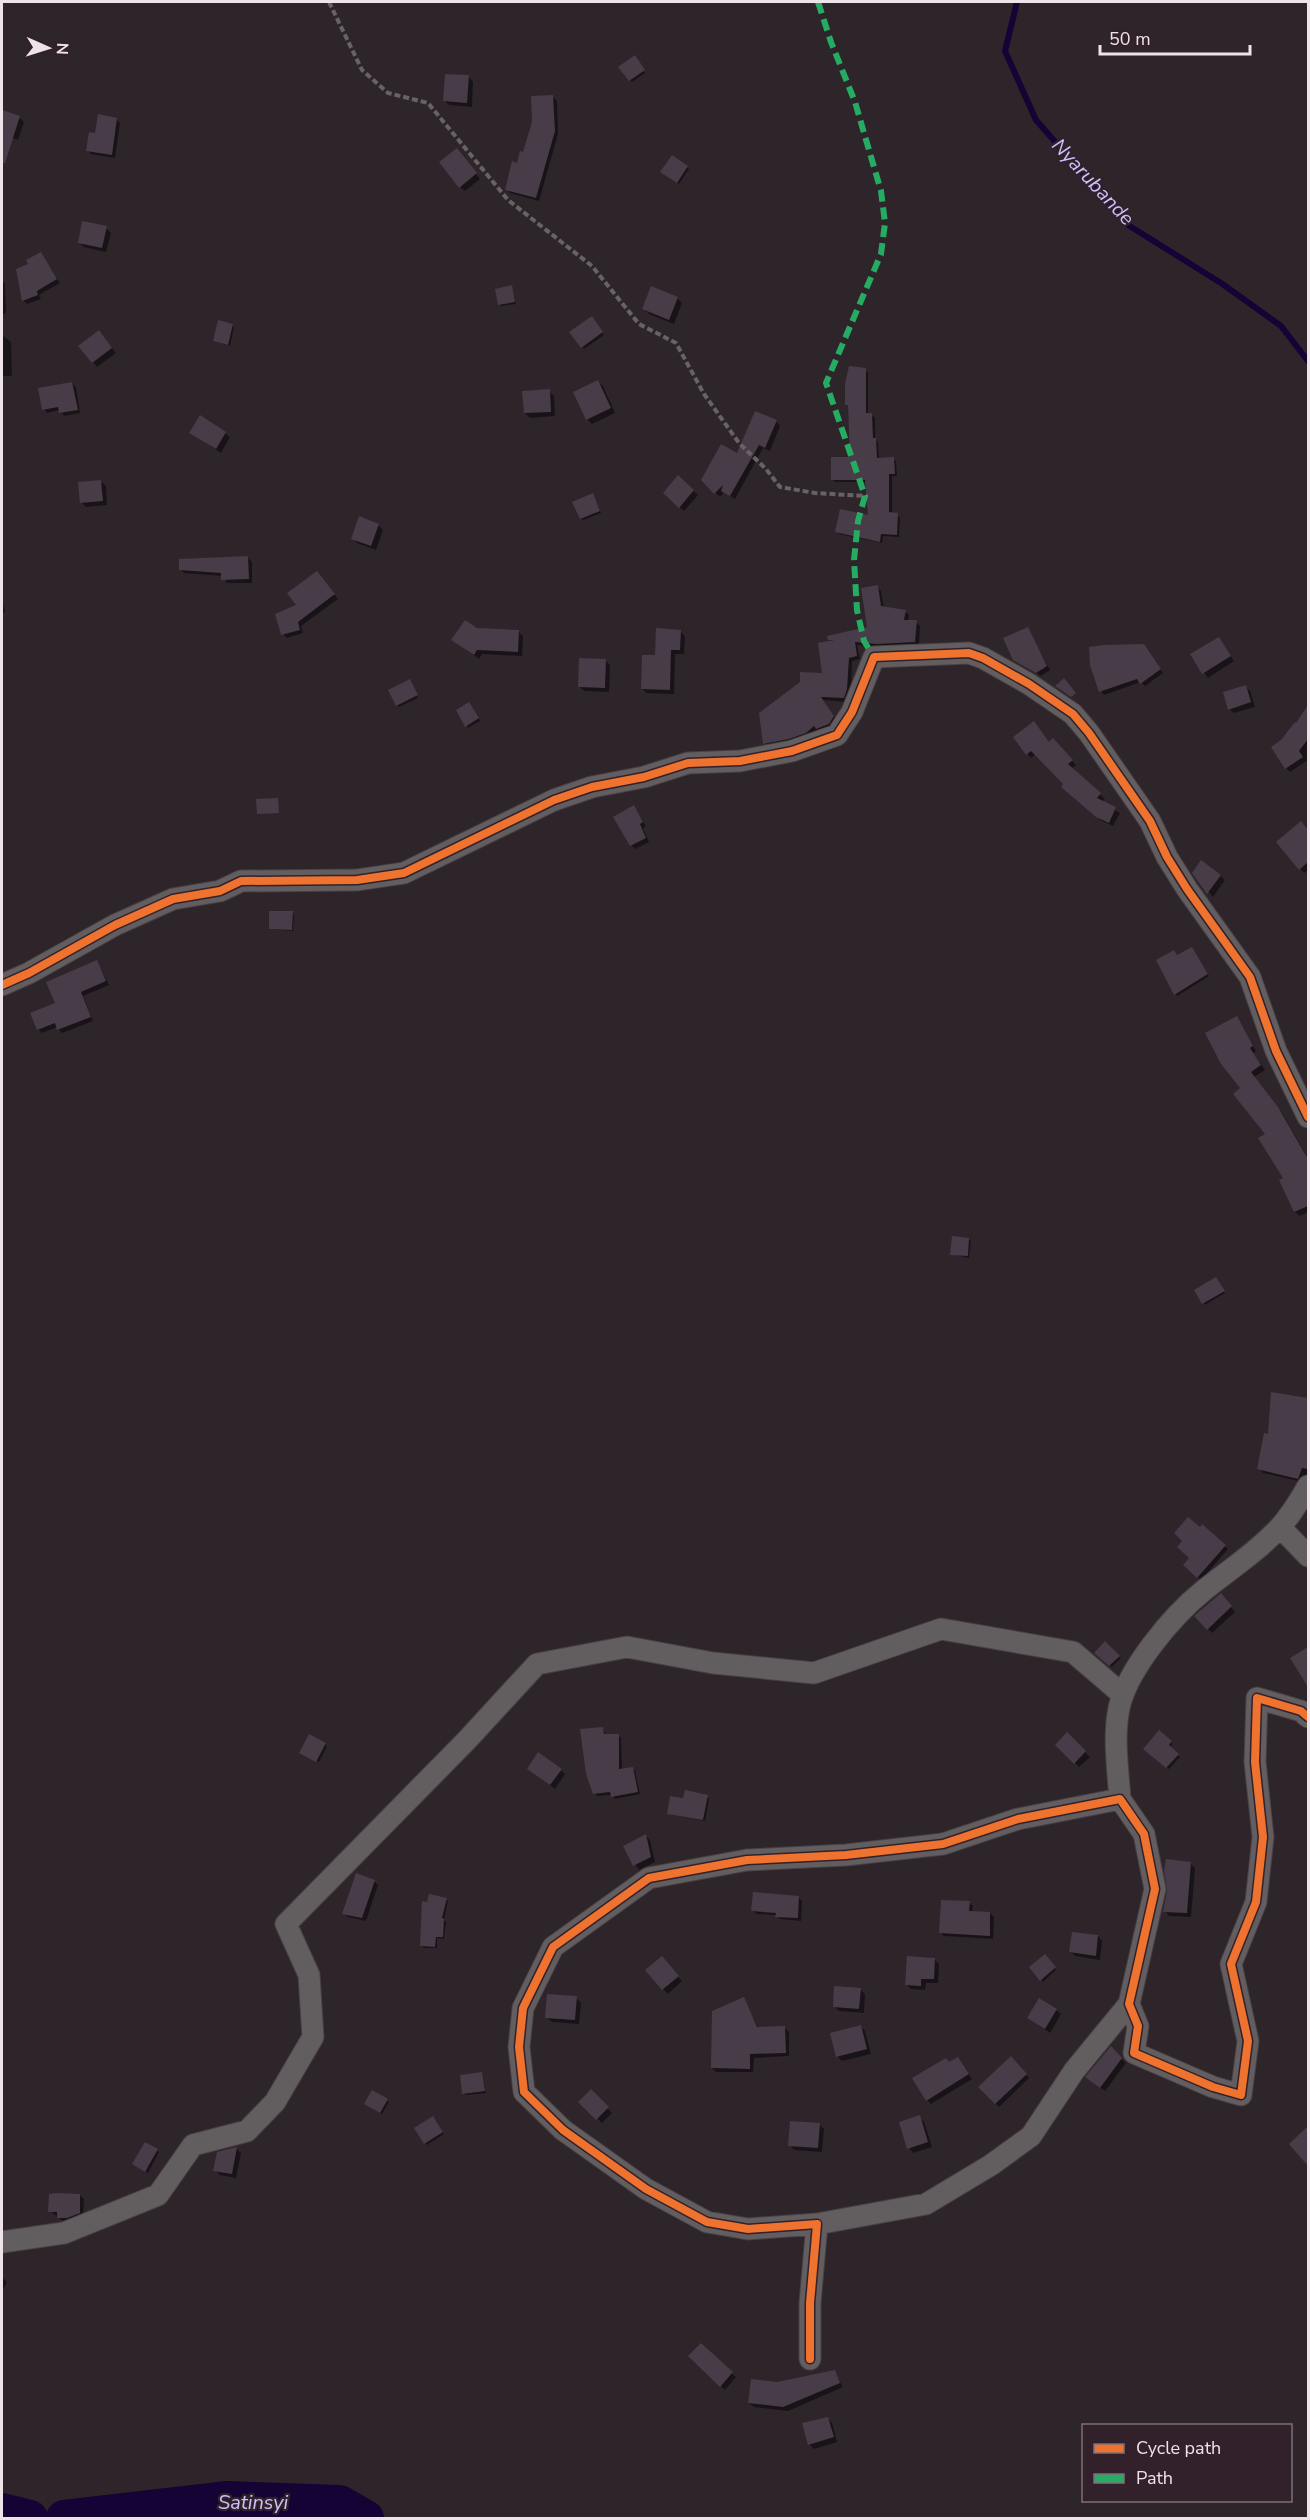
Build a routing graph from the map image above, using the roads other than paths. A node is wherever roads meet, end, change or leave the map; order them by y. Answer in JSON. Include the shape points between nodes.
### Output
{"nodes":[{"id":1,"x":2,"y":985,"type":"edge"},
{"id":2,"x":1308,"y":1117,"type":"edge"},
{"id":3,"x":1308,"y":1486,"type":"edge"},
{"id":4,"x":1280,"y":1527,"type":"junction"},
{"id":5,"x":1308,"y":1556,"type":"edge"},
{"id":6,"x":1123,"y":1695,"type":"junction"},
{"id":7,"x":1308,"y":1717,"type":"edge"},
{"id":8,"x":1120,"y":1799,"type":"junction"},
{"id":9,"x":1129,"y":2004,"type":"junction"},
{"id":10,"x":817,"y":2224,"type":"junction"},
{"id":11,"x":2,"y":2241,"type":"edge"},
{"id":12,"x":810,"y":2359,"type":"dead end"}],
"edges":[{"from":1,"to":2,"type":"street","via":[[173,898],[220,891],[241,881],[357,880],[404,873],[554,800],[592,787],[688,763],[740,761],[792,752],[837,735],[852,712],[874,657],[969,653],[1029,684],[1074,714],[1089,733],[1150,821],[1187,889],[1250,977],[1276,1051]]},
{"from":3,"to":4,"type":"street"},
{"from":4,"to":5,"type":"street"},
{"from":4,"to":6,"type":"street","via":[[1177,1616],[1134,1671]]},
{"from":6,"to":8,"type":"street","via":[[1117,1735]]},
{"from":6,"to":11,"type":"street","via":[[1073,1652],[941,1629],[814,1673],[713,1663],[627,1647],[537,1664],[286,1924],[309,1976],[313,2037],[275,2102],[247,2131],[193,2145],[158,2195],[64,2233]]},
{"from":7,"to":9,"type":"street","via":[[1301,1711],[1257,1698],[1255,1762],[1263,1837],[1256,1902],[1232,1964],[1248,2041],[1240,2095],[1134,2053],[1138,2026]]},
{"from":8,"to":9,"type":"street","via":[[1144,1834],[1155,1889]]},
{"from":8,"to":10,"type":"street","via":[[1018,1819],[943,1844],[846,1855],[747,1860],[649,1878],[553,1947],[523,2008],[519,2046],[524,2092],[563,2130],[646,2189],[707,2222],[748,2229]]},
{"from":9,"to":10,"type":"street","via":[[1074,2071],[1031,2136],[999,2160],[926,2204]]},
{"from":10,"to":12,"type":"street"}]}
